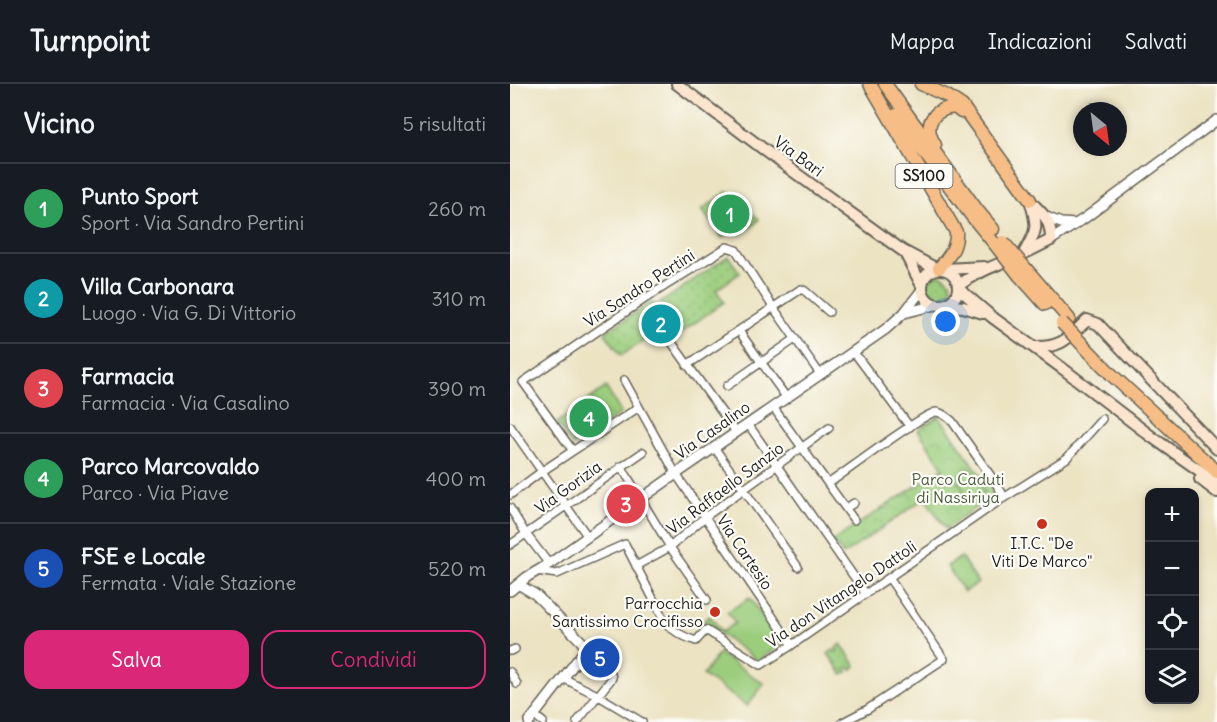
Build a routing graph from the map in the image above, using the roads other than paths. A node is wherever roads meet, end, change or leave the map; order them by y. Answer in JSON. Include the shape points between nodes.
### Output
{"nodes":[{"id":1,"x":677,"y":84,"type":"edge"},
{"id":2,"x":870,"y":84,"type":"edge"},
{"id":3,"x":876,"y":84,"type":"edge"},
{"id":4,"x":885,"y":84,"type":"edge"},
{"id":5,"x":921,"y":84,"type":"edge"},
{"id":6,"x":1217,"y":120,"type":"edge"},
{"id":7,"x":976,"y":124,"type":"junction"},
{"id":8,"x":964,"y":192,"type":"junction"},
{"id":9,"x":1030,"y":200,"type":"joint"},
{"id":10,"x":1041,"y":220,"type":"junction"},
{"id":11,"x":1076,"y":224,"type":"junction"},
{"id":12,"x":1051,"y":240,"type":"junction"},
{"id":13,"x":1000,"y":245,"type":"junction"},
{"id":14,"x":903,"y":251,"type":"junction"},
{"id":15,"x":1023,"y":254,"type":"junction"},
{"id":16,"x":990,"y":266,"type":"junction"},
{"id":17,"x":939,"y":268,"type":"junction"},
{"id":18,"x":958,"y":286,"type":"junction"},
{"id":19,"x":921,"y":287,"type":"junction"},
{"id":20,"x":937,"y":305,"type":"junction"},
{"id":21,"x":773,"y":307,"type":"junction"},
{"id":22,"x":829,"y":312,"type":"dead end"},
{"id":23,"x":904,"y":313,"type":"junction"},
{"id":24,"x":992,"y":317,"type":"junction"},
{"id":25,"x":739,"y":331,"type":"junction"},
{"id":26,"x":795,"y":339,"type":"junction"},
{"id":27,"x":670,"y":340,"type":"dead end"},
{"id":28,"x":1064,"y":341,"type":"junction"},
{"id":29,"x":1086,"y":342,"type":"junction"},
{"id":30,"x":1034,"y":347,"type":"junction"},
{"id":31,"x":853,"y":351,"type":"junction"},
{"id":32,"x":761,"y":363,"type":"junction"},
{"id":33,"x":687,"y":365,"type":"junction"},
{"id":34,"x":1062,"y":368,"type":"junction"},
{"id":35,"x":820,"y":374,"type":"junction"},
{"id":36,"x":624,"y":380,"type":"dead end"},
{"id":37,"x":727,"y":386,"type":"dead end"},
{"id":38,"x":786,"y":397,"type":"junction"},
{"id":39,"x":773,"y":406,"type":"junction"},
{"id":40,"x":639,"y":407,"type":"junction"},
{"id":41,"x":1114,"y":408,"type":"junction"},
{"id":42,"x":1102,"y":419,"type":"dead end"},
{"id":43,"x":748,"y":424,"type":"junction"},
{"id":44,"x":510,"y":426,"type":"edge"},
{"id":45,"x":910,"y":427,"type":"junction"},
{"id":46,"x":829,"y":428,"type":"dead end"},
{"id":47,"x":736,"y":432,"type":"junction"},
{"id":48,"x":714,"y":447,"type":"junction"},
{"id":49,"x":802,"y":447,"type":"junction"},
{"id":50,"x":1217,"y":449,"type":"edge"},
{"id":51,"x":573,"y":451,"type":"junction"},
{"id":52,"x":643,"y":452,"type":"dead end"},
{"id":53,"x":1217,"y":462,"type":"edge"},
{"id":54,"x":778,"y":465,"type":"junction"},
{"id":55,"x":621,"y":466,"type":"junction"},
{"id":56,"x":541,"y":472,"type":"junction"},
{"id":57,"x":1217,"y":472,"type":"edge"},
{"id":58,"x":676,"y":474,"type":"junction"},
{"id":59,"x":1217,"y":483,"type":"edge"},
{"id":60,"x":828,"y":484,"type":"junction"},
{"id":61,"x":744,"y":490,"type":"junction"},
{"id":62,"x":1217,"y":492,"type":"edge"},
{"id":63,"x":510,"y":495,"type":"edge"},
{"id":64,"x":1002,"y":499,"type":"junction"},
{"id":65,"x":640,"y":500,"type":"junction"},
{"id":66,"x":854,"y":503,"type":"dead end"},
{"id":67,"x":566,"y":506,"type":"junction"},
{"id":68,"x":510,"y":508,"type":"edge"},
{"id":69,"x":846,"y":508,"type":"junction"},
{"id":70,"x":705,"y":517,"type":"junction"},
{"id":71,"x":854,"y":520,"type":"dead end"},
{"id":72,"x":526,"y":534,"type":"junction"},
{"id":73,"x":588,"y":537,"type":"junction"},
{"id":74,"x":510,"y":545,"type":"edge"},
{"id":75,"x":670,"y":547,"type":"junction"},
{"id":76,"x":549,"y":564,"type":"junction"},
{"id":77,"x":636,"y":566,"type":"junction"},
{"id":78,"x":798,"y":567,"type":"dead end"},
{"id":79,"x":537,"y":571,"type":"junction"},
{"id":80,"x":889,"y":578,"type":"junction"},
{"id":81,"x":514,"y":587,"type":"edge"},
{"id":82,"x":866,"y":594,"type":"junction"},
{"id":83,"x":536,"y":595,"type":"junction"},
{"id":84,"x":707,"y":600,"type":"dead end"},
{"id":85,"x":792,"y":645,"type":"junction"},
{"id":86,"x":585,"y":650,"type":"junction"},
{"id":87,"x":510,"y":672,"type":"edge"},
{"id":88,"x":563,"y":678,"type":"junction"},
{"id":89,"x":517,"y":684,"type":"dead end"},
{"id":90,"x":597,"y":695,"type":"junction"},
{"id":91,"x":531,"y":718,"type":"edge"},
{"id":92,"x":543,"y":722,"type":"edge"},
{"id":93,"x":577,"y":722,"type":"edge"},
{"id":94,"x":642,"y":722,"type":"edge"},
{"id":95,"x":843,"y":722,"type":"edge"}],
"edges":[{"from":1,"to":14,"type":"main road","name":"Via Bari"},
{"from":2,"to":17,"type":"highway","number":"SS100","via":[[956,232],[953,249]]},
{"from":3,"to":13,"type":"highway","number":"SS100","via":[[971,215]]},
{"from":4,"to":8,"type":"highway","number":"SS100"},
{"from":5,"to":7,"type":"highway","number":"SS100","via":[[962,106]]},
{"from":6,"to":11,"type":"street"},
{"from":7,"to":8,"type":"highway","number":"SS100","via":[[955,107],[935,114],[929,123],[930,138]]},
{"from":7,"to":9,"type":"highway","number":"SS100"},
{"from":8,"to":13,"type":"highway","number":"SS100"},
{"from":9,"to":10,"type":"main road"},
{"from":10,"to":11,"type":"street"},
{"from":10,"to":12,"type":"main road","via":[[1051,228]]},
{"from":10,"to":15,"type":"main road"},
{"from":11,"to":12,"type":"street"},
{"from":12,"to":15,"type":"main road"},
{"from":13,"to":29,"type":"highway","number":"SS100","bridge":true},
{"from":14,"to":17,"type":"main road","name":"Via Bari"},
{"from":14,"to":19,"type":"main road"},
{"from":15,"to":16,"type":"main road"},
{"from":16,"to":17,"type":"main road"},
{"from":16,"to":18,"type":"main road"},
{"from":17,"to":18,"type":"main road","via":[[952,273]]},
{"from":17,"to":19,"type":"main road","via":[[929,271]]},
{"from":18,"to":20,"type":"main road","via":[[953,299]]},
{"from":18,"to":24,"type":"main road"},
{"from":19,"to":20,"type":"main road","via":[[924,297]]},
{"from":19,"to":23,"type":"street","name":"Via Casalino"},
{"from":20,"to":23,"type":"street","name":"Via Casalino"},
{"from":20,"to":24,"type":"main road","via":[[963,307]]},
{"from":21,"to":22,"type":"street","via":[[801,289]]},
{"from":21,"to":25,"type":"street"},
{"from":21,"to":26,"type":"street","name":"Via Sandro Pertini"},
{"from":21,"to":51,"type":"street","name":"Via Sandro Pertini","via":[[736,250],[727,247],[523,382]]},
{"from":23,"to":31,"type":"street","name":"Via Casalino"},
{"from":24,"to":30,"type":"main road"},
{"from":25,"to":32,"type":"street"},
{"from":25,"to":33,"type":"street"},
{"from":26,"to":32,"type":"street"},
{"from":26,"to":35,"type":"street","name":"Via Sandro Pertini"},
{"from":27,"to":33,"type":"street"},
{"from":28,"to":30,"type":"main road","via":[[1055,346]]},
{"from":28,"to":34,"type":"main road"},
{"from":28,"to":50,"type":"main road","via":[[1087,320],[1098,324]]},
{"from":29,"to":53,"type":"highway","number":"SS100"},
{"from":29,"to":57,"type":"highway","number":"SS100","via":[[1113,376]]},
{"from":30,"to":34,"type":"main road"},
{"from":31,"to":35,"type":"street","name":"Via Casalino"},
{"from":31,"to":45,"type":"street"},
{"from":32,"to":37,"type":"street"},
{"from":32,"to":38,"type":"street"},
{"from":33,"to":47,"type":"street"},
{"from":34,"to":41,"type":"main road"},
{"from":35,"to":38,"type":"street","name":"Via Casalino"},
{"from":36,"to":40,"type":"street","name":"Via Cartesio"},
{"from":38,"to":39,"type":"street","name":"Via Casalino"},
{"from":39,"to":43,"type":"street","name":"Via Casalino"},
{"from":39,"to":49,"type":"street"},
{"from":40,"to":51,"type":"street"},
{"from":40,"to":58,"type":"street","name":"Via Cartesio"},
{"from":41,"to":59,"type":"main road"},
{"from":41,"to":62,"type":"main road","via":[[1148,441]]},
{"from":42,"to":64,"type":"street","via":[[1067,458]]},
{"from":43,"to":47,"type":"street","name":"Via Casalino"},
{"from":43,"to":54,"type":"street"},
{"from":44,"to":56,"type":"street"},
{"from":45,"to":60,"type":"street"},
{"from":45,"to":64,"type":"street","via":[[931,413],[945,415],[995,482]]},
{"from":46,"to":49,"type":"street","name":"Via Raffaello Sanzio"},
{"from":47,"to":48,"type":"street","name":"Via Casalino"},
{"from":48,"to":58,"type":"street","name":"Via Casalino"},
{"from":48,"to":61,"type":"street"},
{"from":49,"to":54,"type":"street","name":"Via Raffaello Sanzio"},
{"from":49,"to":60,"type":"street"},
{"from":51,"to":56,"type":"street"},
{"from":52,"to":55,"type":"street","name":"Via Gorizia"},
{"from":54,"to":61,"type":"street","name":"Via Raffaello Sanzio"},
{"from":54,"to":82,"type":"street"},
{"from":55,"to":65,"type":"street"},
{"from":55,"to":67,"type":"street","name":"Via Gorizia"},
{"from":56,"to":63,"type":"street"},
{"from":56,"to":67,"type":"street"},
{"from":58,"to":65,"type":"street","name":"Via Casalino"},
{"from":58,"to":70,"type":"street","name":"Via Cartesio"},
{"from":60,"to":69,"type":"street"},
{"from":61,"to":70,"type":"street","name":"Via Raffaello Sanzio"},
{"from":61,"to":78,"type":"street"},
{"from":64,"to":80,"type":"street","name":"Via don Vitangelo Dattoli"},
{"from":65,"to":73,"type":"street","name":"Via Casalino"},
{"from":65,"to":75,"type":"street"},
{"from":66,"to":69,"type":"street"},
{"from":67,"to":72,"type":"street","name":"Via Gorizia"},
{"from":67,"to":73,"type":"street"},
{"from":68,"to":72,"type":"street"},
{"from":69,"to":71,"type":"street"},
{"from":70,"to":75,"type":"street","name":"Via Raffaello Sanzio"},
{"from":70,"to":85,"type":"street","name":"Via Cartesio"},
{"from":72,"to":74,"type":"street","name":"Via Gorizia"},
{"from":72,"to":76,"type":"street"},
{"from":73,"to":76,"type":"street","name":"Via Casalino"},
{"from":75,"to":77,"type":"street","name":"Via Raffaello Sanzio"},
{"from":75,"to":84,"type":"street"},
{"from":76,"to":79,"type":"street","name":"Via Casalino"},
{"from":77,"to":79,"type":"street","via":[[624,544],[557,574]]},
{"from":77,"to":85,"type":"street","name":"Via don Vitangelo Dattoli","via":[[665,622],[676,632],[696,642],[706,630],[761,665]]},
{"from":79,"to":81,"type":"street","name":"Via Casalino"},
{"from":79,"to":83,"type":"street"},
{"from":80,"to":82,"type":"street","name":"Via don Vitangelo Dattoli"},
{"from":80,"to":95,"type":"street","via":[[944,659]]},
{"from":81,"to":83,"type":"street"},
{"from":82,"to":85,"type":"street","name":"Via don Vitangelo Dattoli"},
{"from":83,"to":86,"type":"street","via":[[582,642]]},
{"from":86,"to":88,"type":"street"},
{"from":86,"to":90,"type":"street","via":[[611,674],[612,678]]},
{"from":87,"to":89,"type":"street"},
{"from":88,"to":90,"type":"street"},
{"from":88,"to":91,"type":"street"},
{"from":90,"to":93,"type":"street"},
{"from":90,"to":94,"type":"street"},
{"from":91,"to":92,"type":"street"}]}
